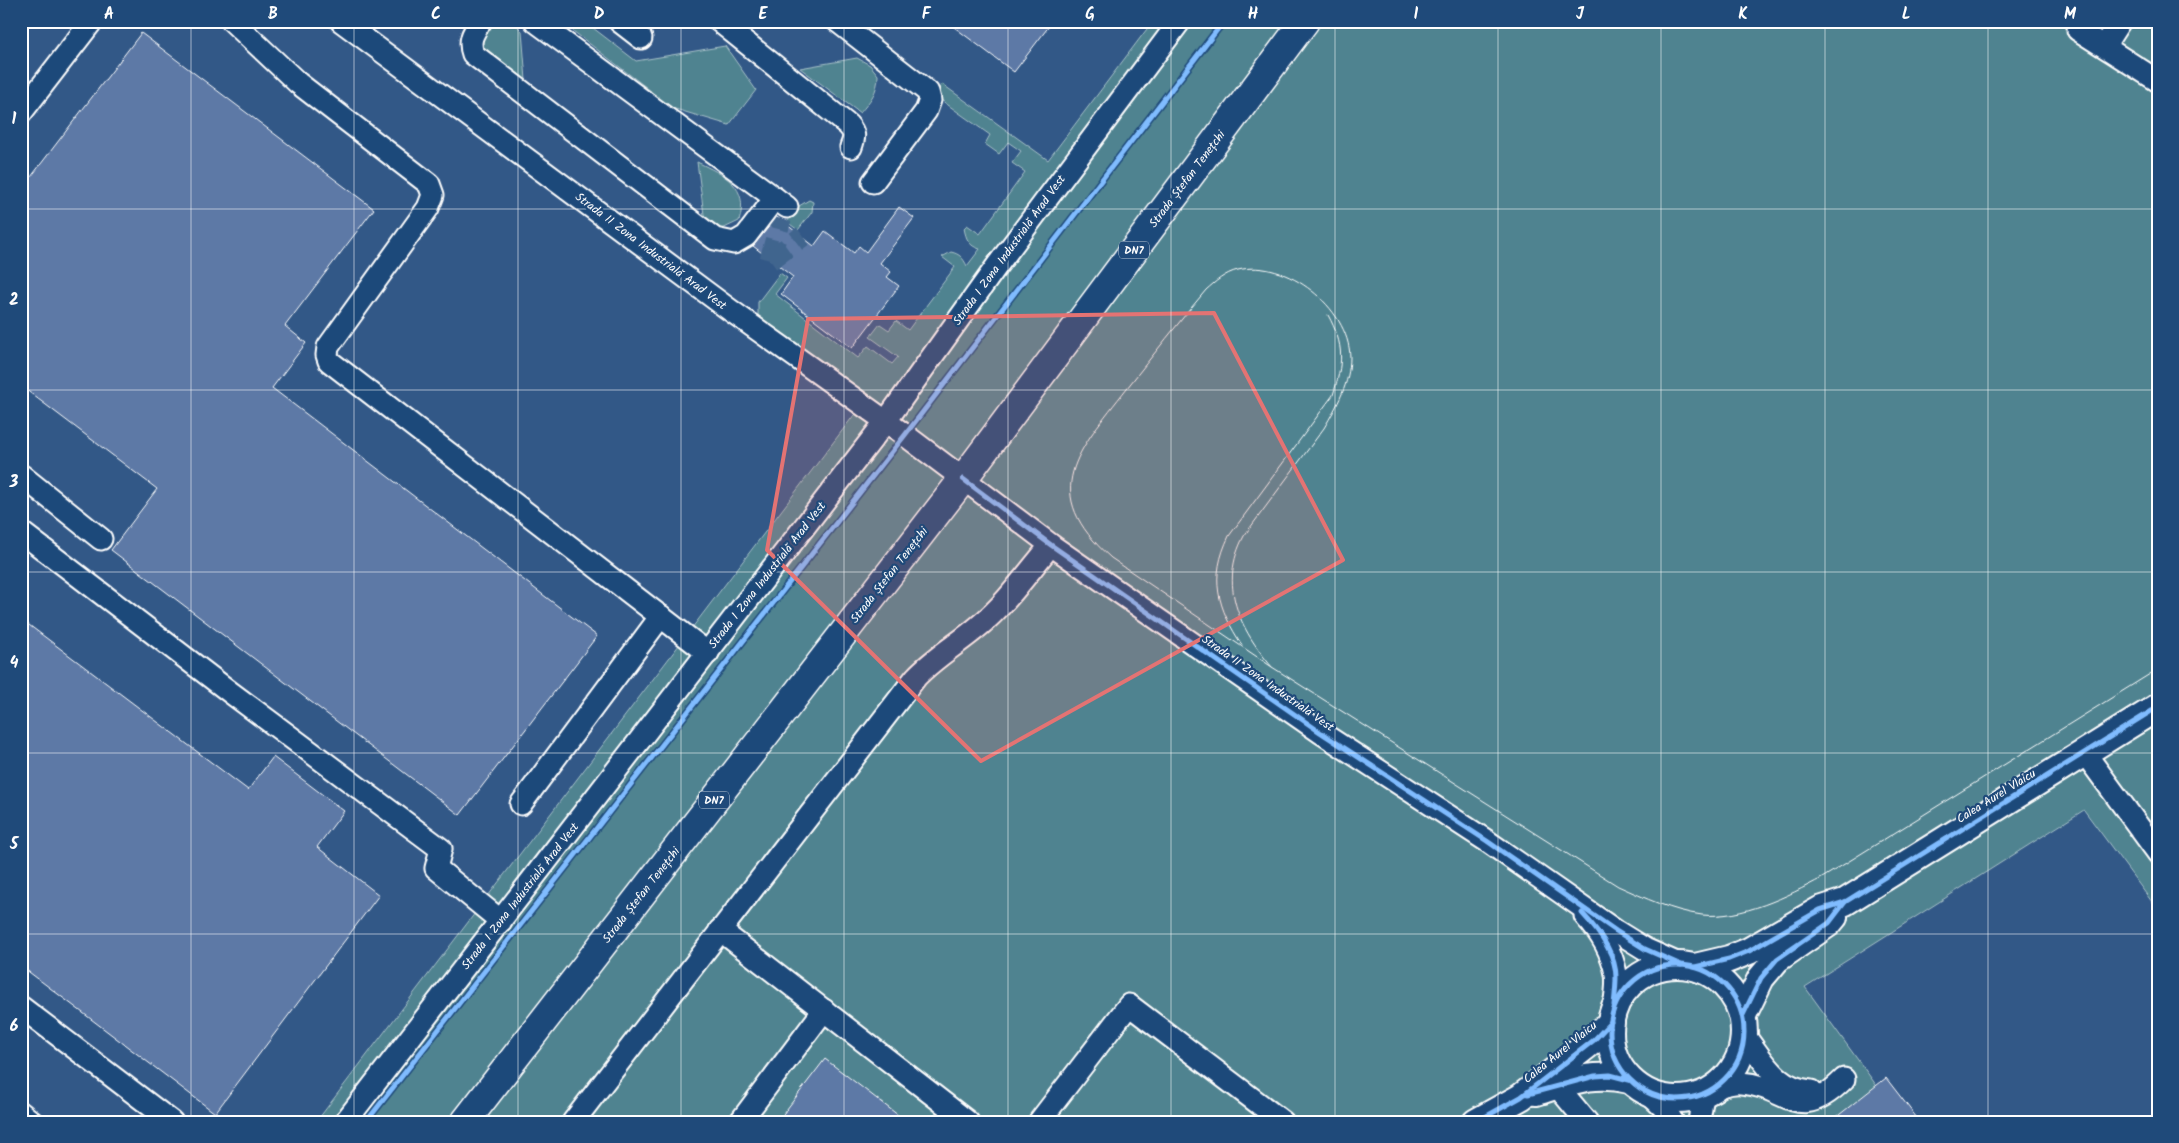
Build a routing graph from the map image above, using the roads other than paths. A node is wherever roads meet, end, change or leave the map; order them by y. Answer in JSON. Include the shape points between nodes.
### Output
{"nodes":[{"id":1,"x":92,"y":21,"type":"edge"},
{"id":2,"x":232,"y":21,"type":"edge"},
{"id":3,"x":341,"y":21,"type":"edge"},
{"id":4,"x":481,"y":21,"type":"edge"},
{"id":5,"x":535,"y":21,"type":"edge"},
{"id":6,"x":619,"y":21,"type":"edge"},
{"id":7,"x":719,"y":21,"type":"edge"},
{"id":8,"x":837,"y":21,"type":"edge"},
{"id":9,"x":1180,"y":21,"type":"edge"},
{"id":10,"x":1305,"y":21,"type":"edge"},
{"id":11,"x":2120,"y":21,"type":"edge"},
{"id":12,"x":2078,"y":30,"type":"dead end"},
{"id":13,"x":641,"y":38,"type":"dead end"},
{"id":14,"x":2104,"y":46,"type":"junction"},
{"id":15,"x":2158,"y":81,"type":"edge"},
{"id":16,"x":21,"y":113,"type":"edge"},
{"id":17,"x":851,"y":147,"type":"dead end"},
{"id":18,"x":873,"y":182,"type":"dead end"},
{"id":19,"x":886,"y":421,"type":"junction"},
{"id":20,"x":21,"y":475,"type":"edge"},
{"id":21,"x":963,"y":479,"type":"junction"},
{"id":22,"x":21,"y":532,"type":"edge"},
{"id":23,"x":101,"y":539,"type":"dead end"},
{"id":24,"x":1051,"y":545,"type":"junction"},
{"id":25,"x":661,"y":616,"type":"junction"},
{"id":26,"x":708,"y":653,"type":"junction"},
{"id":27,"x":2158,"y":707,"type":"edge"},
{"id":28,"x":2084,"y":752,"type":"junction"},
{"id":29,"x":521,"y":804,"type":"dead end"},
{"id":30,"x":2158,"y":853,"type":"edge"},
{"id":31,"x":1567,"y":896,"type":"junction"},
{"id":32,"x":1845,"y":902,"type":"junction"},
{"id":33,"x":501,"y":921,"type":"junction"},
{"id":34,"x":720,"y":930,"type":"junction"},
{"id":35,"x":1688,"y":966,"type":"junction"},
{"id":36,"x":21,"y":1007,"type":"edge"},
{"id":37,"x":824,"y":1010,"type":"junction"},
{"id":38,"x":1612,"y":1015,"type":"junction"},
{"id":39,"x":1744,"y":1025,"type":"junction"},
{"id":40,"x":1557,"y":1086,"type":"junction"},
{"id":41,"x":1639,"y":1087,"type":"junction"},
{"id":42,"x":1710,"y":1091,"type":"junction"},
{"id":43,"x":1521,"y":1096,"type":"junction"},
{"id":44,"x":21,"y":1113,"type":"edge"},
{"id":45,"x":32,"y":1122,"type":"edge"},
{"id":46,"x":172,"y":1122,"type":"edge"},
{"id":47,"x":345,"y":1122,"type":"edge"},
{"id":48,"x":465,"y":1122,"type":"edge"},
{"id":49,"x":573,"y":1122,"type":"edge"},
{"id":50,"x":740,"y":1122,"type":"edge"},
{"id":51,"x":968,"y":1122,"type":"edge"},
{"id":52,"x":1039,"y":1122,"type":"edge"},
{"id":53,"x":1283,"y":1122,"type":"edge"},
{"id":54,"x":1476,"y":1122,"type":"edge"},
{"id":55,"x":1587,"y":1122,"type":"edge"},
{"id":56,"x":1672,"y":1122,"type":"edge"},
{"id":57,"x":1699,"y":1122,"type":"edge"}],
"edges":[{"from":1,"to":16,"type":"street"},
{"from":2,"to":25,"type":"street","via":[[298,83],[429,184],[433,195],[428,208],[328,347],[329,361]]},
{"from":3,"to":19,"type":"street","name":"Strada II Zona Industrială Arad Vest","via":[[730,310]]},
{"from":4,"to":5,"type":"street","via":[[472,35],[470,45],[473,54],[715,239],[734,243],[781,203]]},
{"from":6,"to":13,"type":"street"},
{"from":7,"to":17,"type":"street","via":[[848,125],[855,138]]},
{"from":8,"to":18,"type":"street","via":[[928,92],[930,100],[926,111]]},
{"from":9,"to":19,"type":"street","name":"Strada I Zona Industrială Arad Vest","via":[[996,267]]},
{"from":10,"to":21,"type":"highway","name":"Strada Ștefan Tenețchi","number":"DN7"},
{"from":11,"to":14,"type":"street"},
{"from":12,"to":14,"type":"street"},
{"from":14,"to":15,"type":"street"},
{"from":19,"to":21,"type":"street","name":"Strada II Zona Industrială Arad Vest"},
{"from":19,"to":26,"type":"street","name":"Strada I Zona Industrială Arad Vest"},
{"from":20,"to":23,"type":"street"},
{"from":21,"to":24,"type":"street","name":"Strada II Zona Industrială Vest"},
{"from":21,"to":48,"type":"highway","name":"Strada Ștefan Tenețchi","number":"DN7"},
{"from":22,"to":33,"type":"street","via":[[441,849],[436,868]]},
{"from":24,"to":31,"type":"street","name":"Strada II Zona Industrială Vest","via":[[1320,732]]},
{"from":24,"to":34,"type":"street","via":[[980,626],[916,677]]},
{"from":25,"to":26,"type":"street"},
{"from":25,"to":29,"type":"street"},
{"from":26,"to":33,"type":"street","name":"Strada I Zona Industrială Arad Vest"},
{"from":27,"to":28,"type":"main road","name":"Calea Aurel Vlaicu"},
{"from":28,"to":30,"type":"street"},
{"from":28,"to":32,"type":"main road","name":"Calea Aurel Vlaicu"},
{"from":31,"to":35,"type":"street","name":"Strada II Zona Industrială Vest","via":[[1645,949]]},
{"from":31,"to":38,"type":"street","name":"Strada II Zona Industrială Vest","via":[[1598,931],[1609,953],[1616,975]]},
{"from":32,"to":35,"type":"main road","name":"Calea Aurel Vlaicu","via":[[1820,910],[1729,959]]},
{"from":32,"to":39,"type":"main road","name":"Calea Aurel Vlaicu","via":[[1829,923],[1777,959],[1761,978]]},
{"from":33,"to":47,"type":"street","name":"Strada I Zona Industrială Arad Vest"},
{"from":34,"to":37,"type":"street"},
{"from":34,"to":49,"type":"street"},
{"from":35,"to":38,"type":"main road","name":"Calea Aurel Vlaicu","via":[[1660,967],[1642,975],[1626,988]]},
{"from":35,"to":39,"type":"main road","via":[[1716,977],[1728,988]]},
{"from":36,"to":46,"type":"street"},
{"from":37,"to":50,"type":"street"},
{"from":37,"to":51,"type":"street"},
{"from":38,"to":41,"type":"main road","name":"Calea Aurel Vlaicu","via":[[1612,1050],[1618,1066]]},
{"from":38,"to":43,"type":"main road","name":"Calea Aurel Vlaicu","via":[[1594,1040]]},
{"from":39,"to":42,"type":"main road","name":"Calea Aurel Vlaicu","via":[[1741,1055],[1732,1073]]},
{"from":39,"to":42,"type":"street","via":[[1771,1072],[1796,1090],[1816,1091],[1844,1079],[1817,1100],[1789,1100],[1758,1086],[1739,1082]]},
{"from":40,"to":41,"type":"main road","name":"Calea Aurel Vlaicu","via":[[1595,1076],[1610,1076]]},
{"from":40,"to":43,"type":"main road","name":"Calea Aurel Vlaicu"},
{"from":40,"to":55,"type":"street"},
{"from":41,"to":42,"type":"main road","name":"Calea Aurel Vlaicu","via":[[1672,1100],[1696,1098]]},
{"from":41,"to":56,"type":"street","via":[[1663,1106]]},
{"from":42,"to":57,"type":"street"},
{"from":43,"to":54,"type":"main road","name":"Calea Aurel Vlaicu"},
{"from":44,"to":45,"type":"street"},
{"from":52,"to":53,"type":"street","via":[[1129,1005]]}]}
